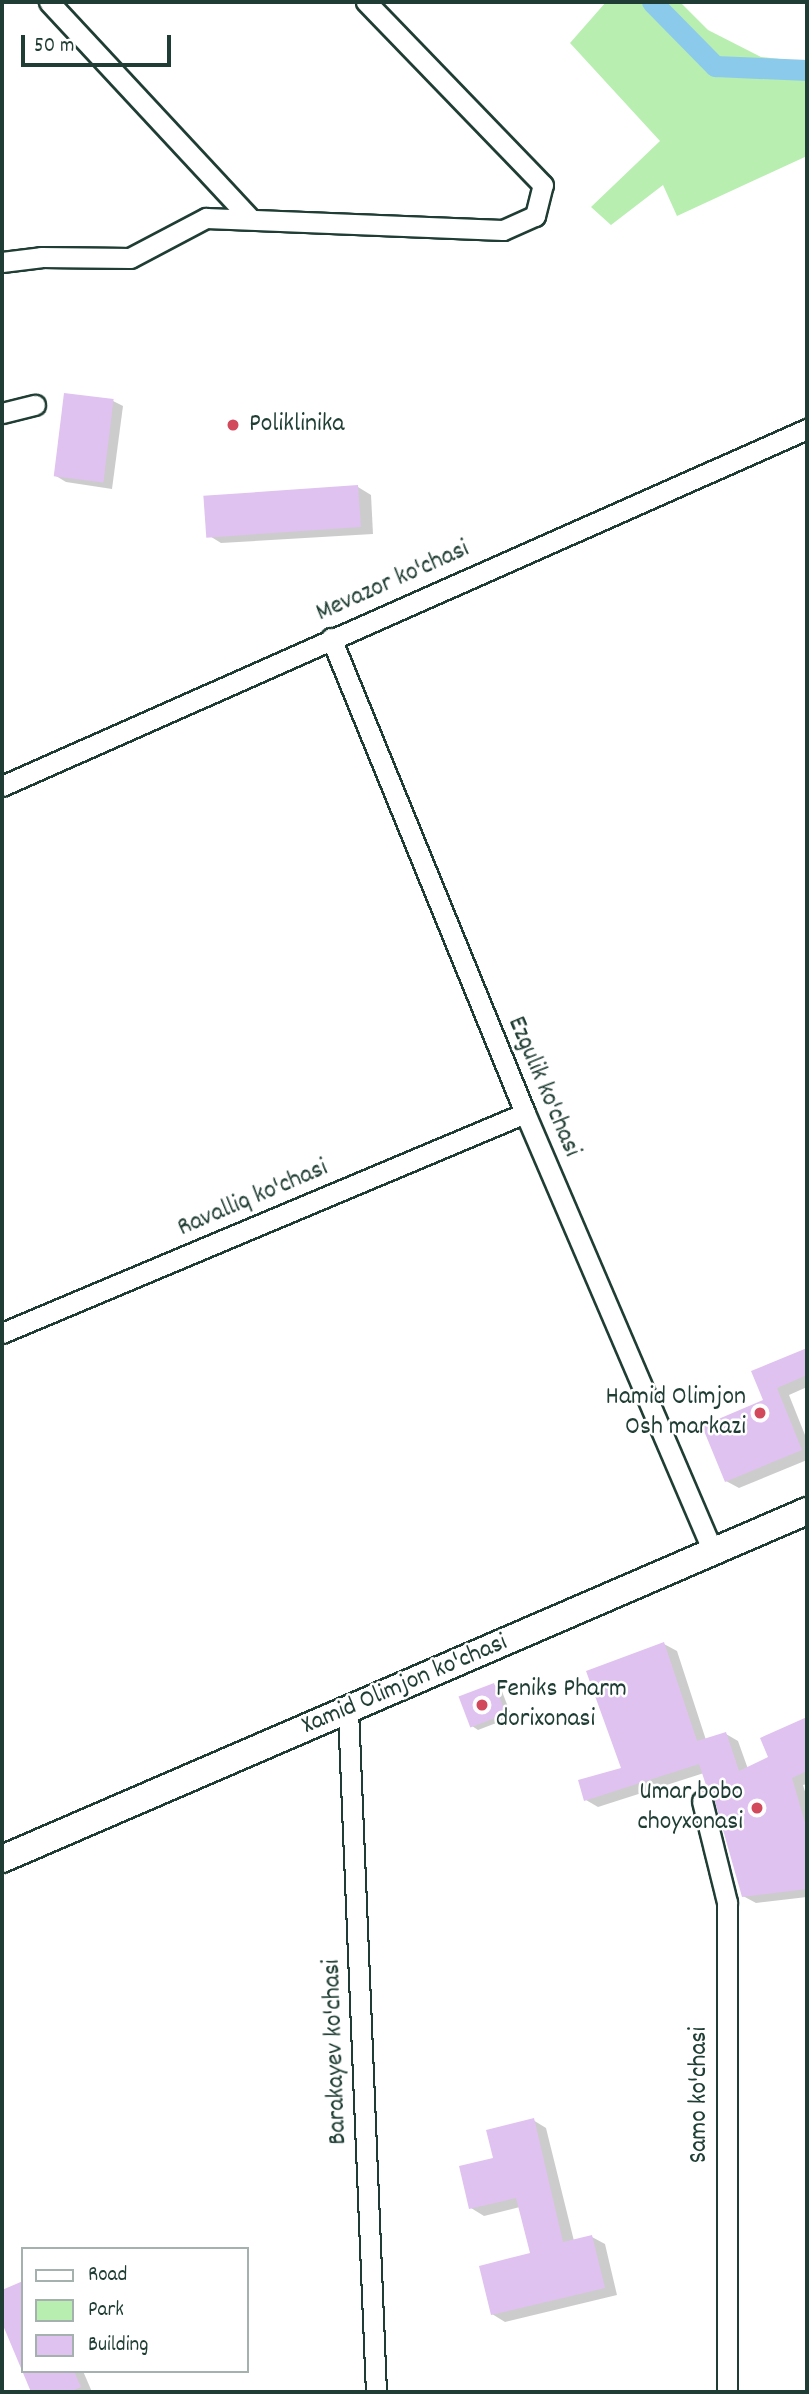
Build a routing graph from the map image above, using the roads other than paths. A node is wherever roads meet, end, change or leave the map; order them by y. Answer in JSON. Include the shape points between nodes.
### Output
{"nodes":[{"id":1,"x":49,"y":2,"type":"edge"},
{"id":2,"x":366,"y":2,"type":"edge"},
{"id":3,"x":251,"y":219,"type":"junction"},
{"id":4,"x":2,"y":262,"type":"edge"},
{"id":5,"x":35,"y":405,"type":"dead end"},
{"id":6,"x":2,"y":413,"type":"edge"},
{"id":7,"x":807,"y":429,"type":"edge"},
{"id":8,"x":331,"y":638,"type":"junction"},
{"id":9,"x":2,"y":786,"type":"edge"},
{"id":10,"x":525,"y":1113,"type":"junction"},
{"id":11,"x":2,"y":1333,"type":"edge"},
{"id":12,"x":807,"y":1511,"type":"edge"},
{"id":13,"x":714,"y":1553,"type":"junction"},
{"id":14,"x":348,"y":1710,"type":"junction"},
{"id":15,"x":702,"y":1801,"type":"dead end"},
{"id":16,"x":2,"y":1859,"type":"edge"},
{"id":17,"x":376,"y":2392,"type":"edge"},
{"id":18,"x":727,"y":2392,"type":"edge"}],
"edges":[{"from":1,"to":3,"type":"street"},
{"from":2,"to":3,"type":"street","via":[[543,184],[535,216],[503,230]]},
{"from":3,"to":4,"type":"street","via":[[206,218],[130,258],[41,257]]},
{"from":5,"to":6,"type":"street"},
{"from":7,"to":8,"type":"street","name":"Mevazor ko'chasi"},
{"from":8,"to":9,"type":"street","name":"Mevazor ko'chasi"},
{"from":8,"to":10,"type":"street","name":"Ezgulik ko'chasi"},
{"from":10,"to":11,"type":"street","name":"Ravalliq ko'chasi"},
{"from":10,"to":13,"type":"street","name":"Ezgulik ko'chasi"},
{"from":12,"to":13,"type":"main road","name":"Xamid Olimjon ko'chasi"},
{"from":13,"to":14,"type":"main road","name":"Xamid Olimjon ko'chasi"},
{"from":14,"to":16,"type":"main road","name":"Xamid Olimjon ko'chasi"},
{"from":14,"to":17,"type":"street","name":"Barakayev ko'chasi"},
{"from":15,"to":18,"type":"street","name":"Samo ko'chasi","via":[[726,1902]]}]}
